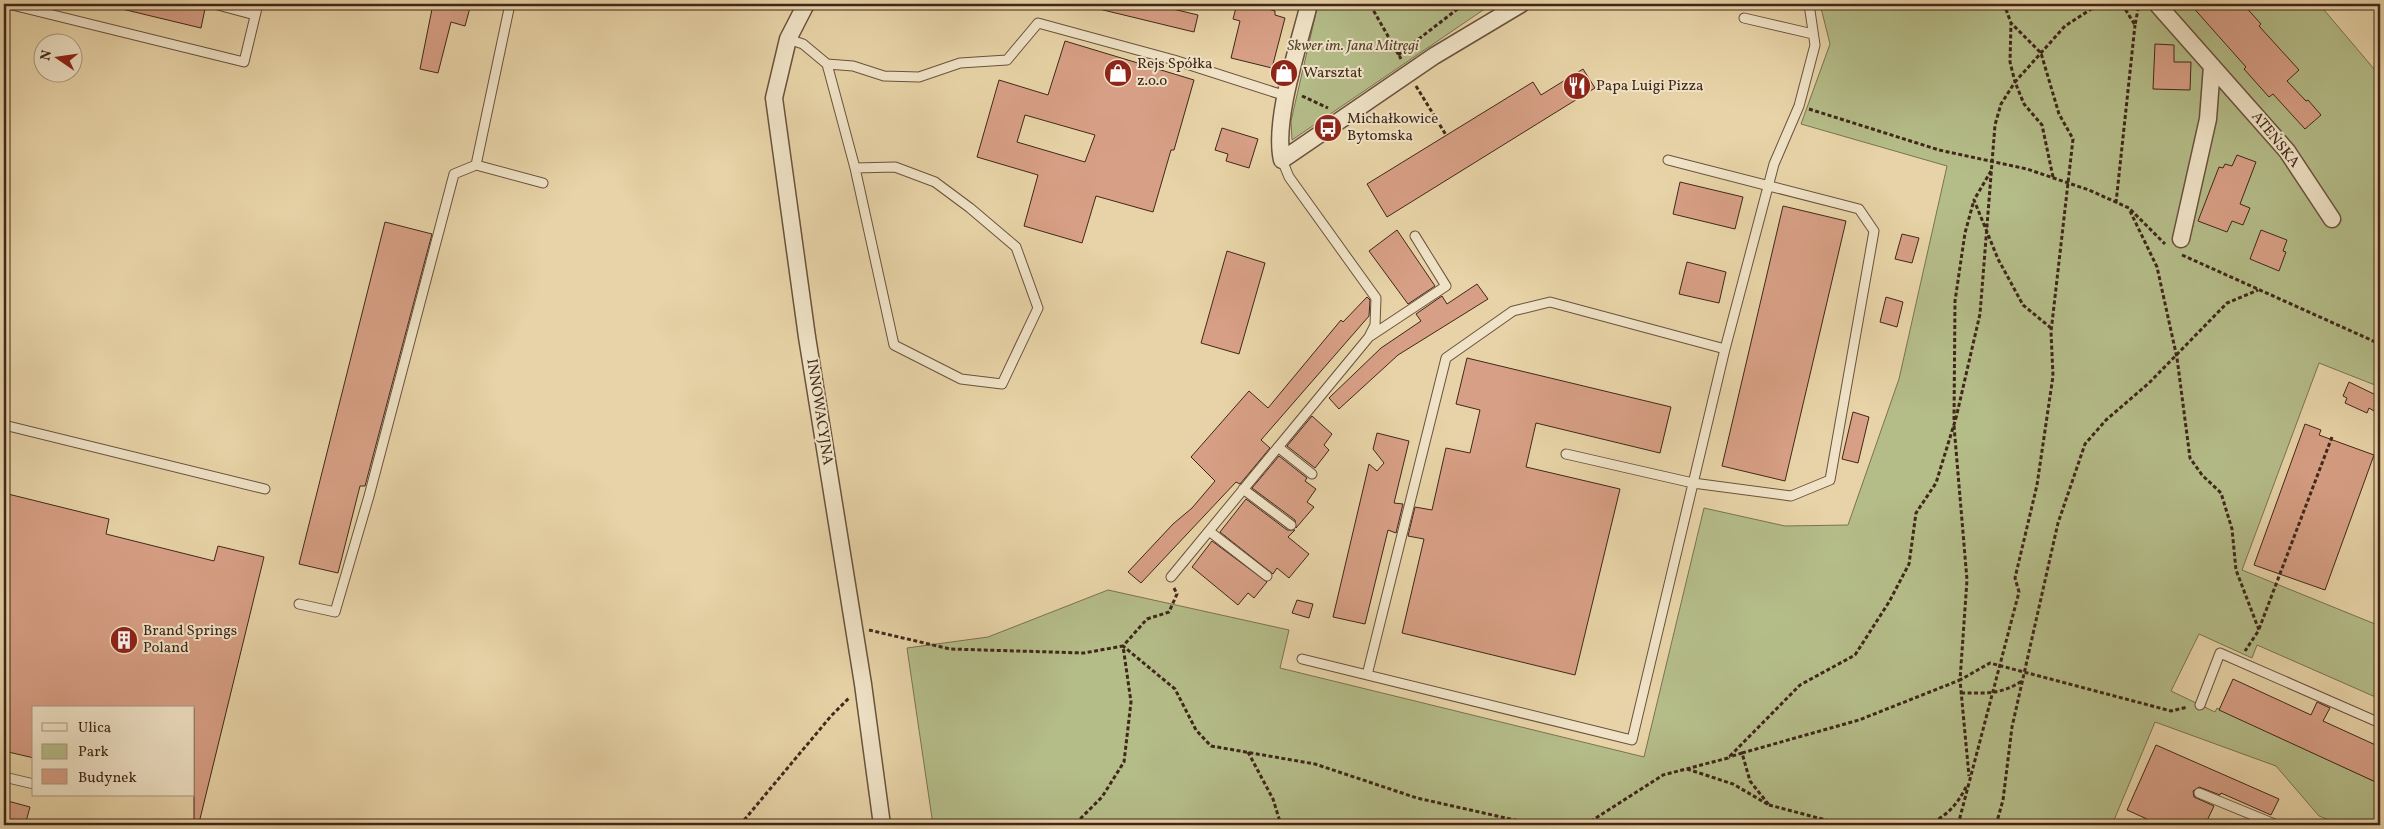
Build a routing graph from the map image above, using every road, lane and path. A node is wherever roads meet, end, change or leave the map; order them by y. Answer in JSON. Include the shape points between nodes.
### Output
{"nodes":[{"id":1,"x":8,"y":4,"type":"edge"},
{"id":2,"x":214,"y":4,"type":"edge"},
{"id":3,"x":258,"y":4,"type":"edge"},
{"id":4,"x":510,"y":4,"type":"edge"},
{"id":5,"x":806,"y":4,"type":"edge"},
{"id":6,"x":1309,"y":4,"type":"edge"},
{"id":7,"x":1364,"y":4,"type":"edge"},
{"id":8,"x":1464,"y":4,"type":"edge"},
{"id":9,"x":1521,"y":4,"type":"edge"},
{"id":10,"x":1809,"y":4,"type":"edge"},
{"id":11,"x":2004,"y":4,"type":"edge"},
{"id":12,"x":2099,"y":4,"type":"edge"},
{"id":13,"x":2122,"y":4,"type":"edge"},
{"id":14,"x":2139,"y":4,"type":"edge"},
{"id":15,"x":2157,"y":4,"type":"edge"},
{"id":16,"x":1373,"y":6,"type":"edge"},
{"id":17,"x":255,"y":15,"type":"junction"},
{"id":18,"x":1744,"y":18,"type":"dead end"},
{"id":19,"x":2011,"y":23,"type":"junction"},
{"id":20,"x":2135,"y":26,"type":"junction"},
{"id":21,"x":1813,"y":34,"type":"junction"},
{"id":22,"x":788,"y":39,"type":"junction"},
{"id":23,"x":2041,"y":53,"type":"junction"},
{"id":24,"x":1398,"y":55,"type":"junction"},
{"id":25,"x":827,"y":64,"type":"junction"},
{"id":26,"x":2212,"y":66,"type":"junction"},
{"id":27,"x":1409,"y":73,"type":"junction"},
{"id":28,"x":2015,"y":82,"type":"junction"},
{"id":29,"x":1287,"y":93,"type":"junction"},
{"id":30,"x":1799,"y":106,"type":"junction"},
{"id":31,"x":1346,"y":116,"type":"junction"},
{"id":32,"x":1446,"y":136,"type":"dead end"},
{"id":33,"x":1282,"y":160,"type":"junction"},
{"id":34,"x":1668,"y":160,"type":"dead end"},
{"id":35,"x":1993,"y":161,"type":"junction"},
{"id":36,"x":476,"y":165,"type":"junction"},
{"id":37,"x":855,"y":168,"type":"junction"},
{"id":38,"x":1993,"y":169,"type":"junction"},
{"id":39,"x":2053,"y":177,"type":"junction"},
{"id":40,"x":543,"y":183,"type":"dead end"},
{"id":41,"x":2068,"y":183,"type":"junction"},
{"id":42,"x":1769,"y":184,"type":"junction"},
{"id":43,"x":1974,"y":200,"type":"junction"},
{"id":44,"x":2116,"y":203,"type":"junction"},
{"id":45,"x":2129,"y":208,"type":"junction"},
{"id":46,"x":2332,"y":219,"type":"dead end"},
{"id":47,"x":1987,"y":232,"type":"junction"},
{"id":48,"x":1415,"y":236,"type":"dead end"},
{"id":49,"x":2177,"y":248,"type":"junction"},
{"id":50,"x":2259,"y":290,"type":"junction"},
{"id":51,"x":2052,"y":328,"type":"junction"},
{"id":52,"x":1369,"y":337,"type":"junction"},
{"id":53,"x":2380,"y":344,"type":"edge"},
{"id":54,"x":1725,"y":349,"type":"junction"},
{"id":55,"x":2176,"y":355,"type":"junction"},
{"id":56,"x":1954,"y":424,"type":"junction"},
{"id":57,"x":4,"y":425,"type":"edge"},
{"id":58,"x":2332,"y":437,"type":"dead end"},
{"id":59,"x":1278,"y":447,"type":"junction"},
{"id":60,"x":1566,"y":454,"type":"dead end"},
{"id":61,"x":1312,"y":474,"type":"dead end"},
{"id":62,"x":1693,"y":483,"type":"junction"},
{"id":63,"x":265,"y":489,"type":"dead end"},
{"id":64,"x":1243,"y":489,"type":"junction"},
{"id":65,"x":1291,"y":525,"type":"dead end"},
{"id":66,"x":1209,"y":531,"type":"junction"},
{"id":67,"x":1267,"y":576,"type":"dead end"},
{"id":68,"x":1170,"y":577,"type":"joint"},
{"id":69,"x":299,"y":604,"type":"dead end"},
{"id":70,"x":854,"y":626,"type":"junction"},
{"id":71,"x":2259,"y":630,"type":"junction"},
{"id":72,"x":1123,"y":646,"type":"junction"},
{"id":73,"x":1302,"y":660,"type":"dead end"},
{"id":74,"x":2239,"y":661,"type":"junction"},
{"id":75,"x":2000,"y":665,"type":"junction"},
{"id":76,"x":2024,"y":671,"type":"junction"},
{"id":77,"x":1367,"y":676,"type":"junction"},
{"id":78,"x":1960,"y":680,"type":"junction"},
{"id":79,"x":2022,"y":681,"type":"junction"},
{"id":80,"x":863,"y":684,"type":"junction"},
{"id":81,"x":1961,"y":693,"type":"junction"},
{"id":82,"x":1992,"y":693,"type":"junction"},
{"id":83,"x":2200,"y":704,"type":"joint"},
{"id":84,"x":2380,"y":723,"type":"edge"},
{"id":85,"x":1248,"y":752,"type":"junction"},
{"id":86,"x":1742,"y":752,"type":"junction"},
{"id":87,"x":1728,"y":758,"type":"junction"},
{"id":88,"x":1687,"y":769,"type":"junction"},
{"id":89,"x":4,"y":777,"type":"edge"},
{"id":90,"x":1970,"y":780,"type":"junction"},
{"id":91,"x":32,"y":784,"type":"edge"},
{"id":92,"x":2200,"y":793,"type":"dead end"},
{"id":93,"x":1769,"y":805,"type":"junction"},
{"id":94,"x":1529,"y":824,"type":"edge"},
{"id":95,"x":740,"y":825,"type":"edge"},
{"id":96,"x":882,"y":825,"type":"edge"},
{"id":97,"x":1074,"y":825,"type":"edge"},
{"id":98,"x":1281,"y":825,"type":"edge"},
{"id":99,"x":1537,"y":825,"type":"edge"},
{"id":100,"x":1585,"y":825,"type":"edge"},
{"id":101,"x":1845,"y":825,"type":"edge"},
{"id":102,"x":1927,"y":825,"type":"edge"},
{"id":103,"x":1958,"y":825,"type":"edge"},
{"id":104,"x":1996,"y":825,"type":"edge"},
{"id":105,"x":2277,"y":825,"type":"edge"}],
"edges":[{"from":1,"to":17,"type":"lane","via":[[244,62]]},
{"from":2,"to":17,"type":"lane"},
{"from":3,"to":17,"type":"lane"},
{"from":4,"to":36,"type":"lane"},
{"from":5,"to":22,"type":"street","name":"INNOWACYJNA"},
{"from":6,"to":29,"type":"street"},
{"from":7,"to":16,"type":"path","via":[[1368,8]]},
{"from":8,"to":24,"type":"path"},
{"from":9,"to":27,"type":"street"},
{"from":10,"to":21,"type":"lane"},
{"from":11,"to":19,"type":"path"},
{"from":12,"to":23,"type":"path","via":[[2065,26]]},
{"from":13,"to":20,"type":"path"},
{"from":14,"to":20,"type":"path"},
{"from":15,"to":26,"type":"street","name":"ATEŃSKA"},
{"from":16,"to":24,"type":"path"},
{"from":18,"to":21,"type":"lane"},
{"from":19,"to":23,"type":"path"},
{"from":19,"to":28,"type":"path","via":[[2010,62]]},
{"from":20,"to":44,"type":"path"},
{"from":21,"to":30,"type":"lane","via":[[1816,45]]},
{"from":22,"to":25,"type":"lane","via":[[803,44]]},
{"from":22,"to":70,"type":"street","name":"INNOWACYJNA","via":[[774,98],[807,337]]},
{"from":23,"to":28,"type":"path"},
{"from":23,"to":41,"type":"path","via":[[2059,114],[2073,139]]},
{"from":24,"to":27,"type":"path"},
{"from":25,"to":29,"type":"lane","via":[[853,66],[884,76],[919,77],[960,63],[1007,60],[1038,23]]},
{"from":25,"to":37,"type":"lane"},
{"from":26,"to":46,"type":"street","name":"ATEŃSKA","via":[[2287,151]]},
{"from":26,"to":49,"type":"street","via":[[2208,119]]},
{"from":27,"to":31,"type":"street"},
{"from":27,"to":32,"type":"path"},
{"from":28,"to":35,"type":"path","via":[[2001,104],[1997,118]]},
{"from":28,"to":39,"type":"path","via":[[2024,104],[2042,125]]},
{"from":29,"to":31,"type":"path"},
{"from":29,"to":33,"type":"street","via":[[1280,132]]},
{"from":30,"to":35,"type":"path","via":[[1939,150]]},
{"from":30,"to":42,"type":"lane","via":[[1774,164]]},
{"from":31,"to":33,"type":"street"},
{"from":33,"to":52,"type":"lane","via":[[1289,177],[1376,298],[1375,324]]},
{"from":34,"to":42,"type":"lane"},
{"from":35,"to":38,"type":"path"},
{"from":35,"to":39,"type":"path"},
{"from":36,"to":40,"type":"lane"},
{"from":36,"to":69,"type":"lane","via":[[454,174],[370,496],[335,612]]},
{"from":37,"to":37,"type":"lane","via":[[894,345],[961,379],[1002,384],[1038,308],[1016,247],[934,182],[895,167]]},
{"from":38,"to":43,"type":"path"},
{"from":38,"to":47,"type":"path"},
{"from":39,"to":41,"type":"path"},
{"from":41,"to":44,"type":"path"},
{"from":41,"to":51,"type":"path"},
{"from":42,"to":54,"type":"lane"},
{"from":42,"to":62,"type":"lane","via":[[1859,209],[1874,231],[1830,480],[1791,496]]},
{"from":43,"to":47,"type":"path"},
{"from":43,"to":56,"type":"path","via":[[1965,233],[1955,302]]},
{"from":44,"to":45,"type":"path"},
{"from":45,"to":49,"type":"path"},
{"from":45,"to":55,"type":"path","via":[[2157,267]]},
{"from":47,"to":51,"type":"path","via":[[2023,305]]},
{"from":47,"to":56,"type":"path","via":[[1980,314]]},
{"from":48,"to":52,"type":"lane","via":[[1446,286]]},
{"from":49,"to":50,"type":"path"},
{"from":50,"to":53,"type":"path"},
{"from":50,"to":55,"type":"path","via":[[2227,303]]},
{"from":51,"to":75,"type":"path","via":[[2053,376],[2038,484],[2015,578],[2019,592]]},
{"from":52,"to":59,"type":"lane"},
{"from":54,"to":62,"type":"lane"},
{"from":54,"to":77,"type":"lane","via":[[1550,302],[1513,311],[1446,358]]},
{"from":55,"to":71,"type":"path","via":[[2190,458],[2202,475],[2222,492],[2232,529],[2236,570]]},
{"from":55,"to":76,"type":"path","via":[[2085,444],[2058,522]]},
{"from":56,"to":78,"type":"path","via":[[1967,580]]},
{"from":56,"to":87,"type":"path","via":[[1936,483],[1916,513],[1909,564],[1855,655],[1800,685]]},
{"from":57,"to":63,"type":"lane"},
{"from":58,"to":71,"type":"path"},
{"from":59,"to":61,"type":"lane"},
{"from":59,"to":64,"type":"lane"},
{"from":60,"to":62,"type":"lane"},
{"from":62,"to":77,"type":"lane","via":[[1632,740]]},
{"from":64,"to":65,"type":"lane"},
{"from":64,"to":66,"type":"lane"},
{"from":66,"to":67,"type":"lane"},
{"from":66,"to":68,"type":"lane"},
{"from":68,"to":72,"type":"path","via":[[1177,594],[1169,612],[1147,619]]},
{"from":70,"to":72,"type":"path","via":[[950,649],[1084,653]]},
{"from":70,"to":80,"type":"street","name":"INNOWACYJNA"},
{"from":71,"to":74,"type":"path"},
{"from":72,"to":85,"type":"path","via":[[1175,690],[1196,730],[1211,746]]},
{"from":72,"to":97,"type":"path","via":[[1131,702],[1124,762],[1102,797]]},
{"from":73,"to":77,"type":"lane"},
{"from":74,"to":83,"type":"lane","via":[[2220,653]]},
{"from":74,"to":84,"type":"lane"},
{"from":75,"to":76,"type":"path"},
{"from":75,"to":78,"type":"path","via":[[1990,663]]},
{"from":75,"to":82,"type":"path"},
{"from":76,"to":79,"type":"path"},
{"from":76,"to":83,"type":"path","via":[[2171,711]]},
{"from":78,"to":81,"type":"path"},
{"from":78,"to":86,"type":"path","via":[[1859,720]]},
{"from":79,"to":82,"type":"path","via":[[2007,690]]},
{"from":79,"to":104,"type":"path"},
{"from":80,"to":95,"type":"path","via":[[831,716]]},
{"from":80,"to":96,"type":"street","name":"INNOWACYJNA"},
{"from":81,"to":82,"type":"path"},
{"from":81,"to":90,"type":"path"},
{"from":82,"to":90,"type":"path"},
{"from":85,"to":94,"type":"path","via":[[1315,764],[1417,798]]},
{"from":85,"to":98,"type":"path","via":[[1272,799]]},
{"from":86,"to":87,"type":"path"},
{"from":86,"to":93,"type":"path","via":[[1750,781]]},
{"from":87,"to":88,"type":"path"},
{"from":88,"to":93,"type":"path","via":[[1733,784]]},
{"from":88,"to":100,"type":"path","via":[[1663,775]]},
{"from":89,"to":91,"type":"lane"},
{"from":90,"to":102,"type":"path","via":[[1958,802],[1940,820]]},
{"from":90,"to":103,"type":"path"},
{"from":92,"to":105,"type":"lane"},
{"from":93,"to":101,"type":"path"},
{"from":94,"to":99,"type":"path"}]}
